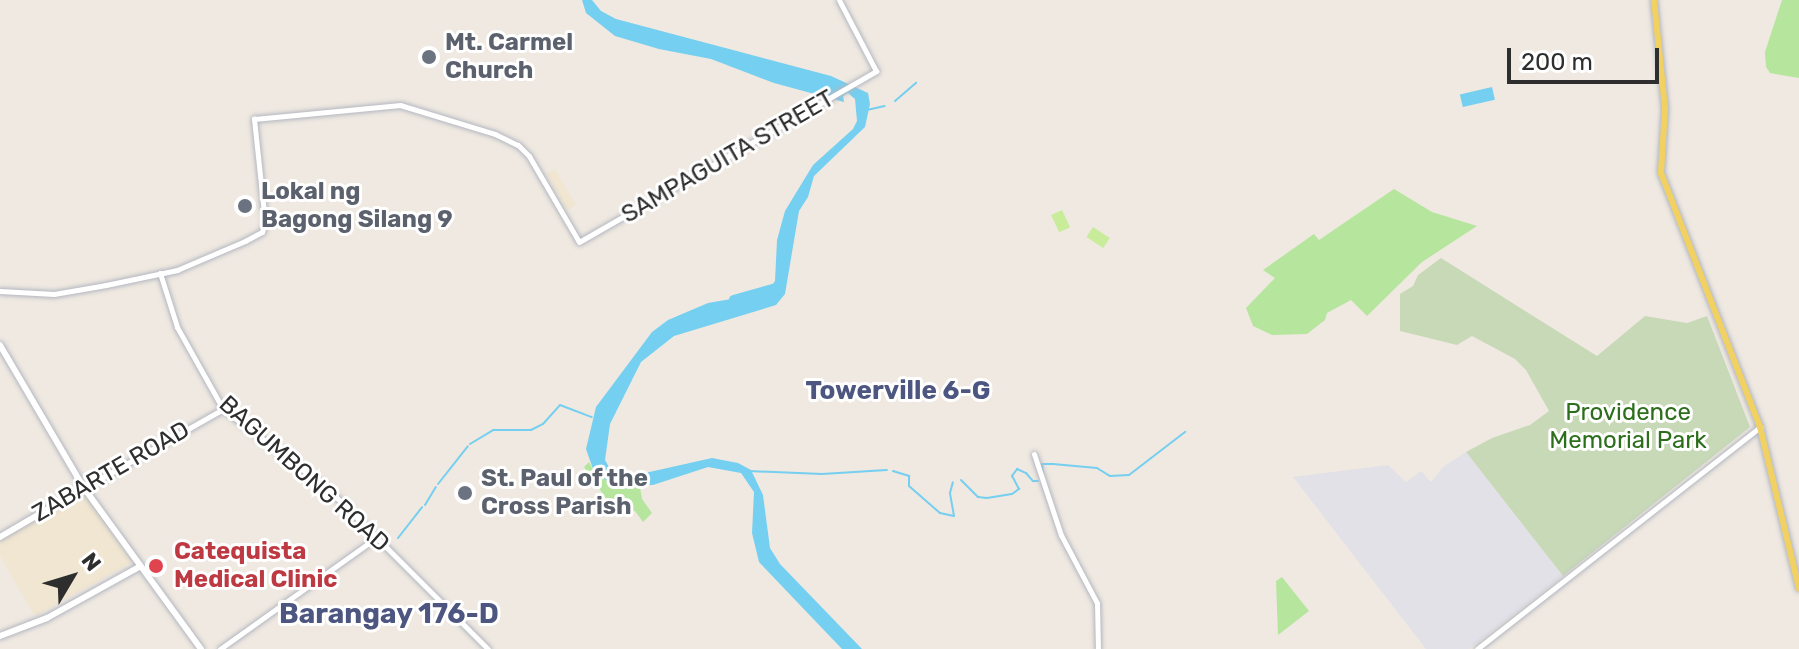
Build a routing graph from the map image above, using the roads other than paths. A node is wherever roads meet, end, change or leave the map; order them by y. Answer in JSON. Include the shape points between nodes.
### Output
{"nodes":[{"id":1,"x":839,"y":0,"type":"edge"},
{"id":2,"x":1654,"y":0,"type":"edge"},
{"id":3,"x":160,"y":273,"type":"junction"},
{"id":4,"x":0,"y":291,"type":"edge"},
{"id":5,"x":0,"y":345,"type":"edge"},
{"id":6,"x":223,"y":409,"type":"junction"},
{"id":7,"x":1760,"y":427,"type":"junction"},
{"id":8,"x":1034,"y":454,"type":"dead end"},
{"id":9,"x":84,"y":488,"type":"junction"},
{"id":10,"x":0,"y":537,"type":"edge"},
{"id":11,"x":377,"y":537,"type":"junction"},
{"id":12,"x":141,"y":566,"type":"junction"},
{"id":13,"x":1799,"y":588,"type":"edge"},
{"id":14,"x":0,"y":636,"type":"edge"},
{"id":15,"x":201,"y":649,"type":"edge"},
{"id":16,"x":220,"y":649,"type":"edge"},
{"id":17,"x":488,"y":649,"type":"edge"},
{"id":18,"x":1098,"y":649,"type":"edge"},
{"id":19,"x":1477,"y":649,"type":"edge"}],
"edges":[{"from":1,"to":3,"type":"street","name":"SAMPAGUITA STREET","via":[[876,71],[579,242],[518,145],[410,106],[254,119],[262,232],[190,266]]},
{"from":2,"to":7,"type":"main road","via":[[1665,109],[1661,173]]},
{"from":3,"to":4,"type":"street","via":[[63,293]]},
{"from":3,"to":6,"type":"street","name":"BAGUMBONG ROAD","via":[[177,327]]},
{"from":5,"to":9,"type":"main road"},
{"from":6,"to":9,"type":"street","name":"ZABARTE ROAD"},
{"from":6,"to":11,"type":"street","name":"BAGUMBONG ROAD","via":[[327,488]]},
{"from":7,"to":13,"type":"main road"},
{"from":7,"to":19,"type":"street"},
{"from":8,"to":18,"type":"street","via":[[1061,535],[1097,603]]},
{"from":9,"to":10,"type":"main road","name":"ZABARTE ROAD"},
{"from":9,"to":12,"type":"main road"},
{"from":11,"to":16,"type":"street"},
{"from":11,"to":17,"type":"street","name":"BAGUMBONG ROAD"},
{"from":12,"to":14,"type":"main road","via":[[47,618]]},
{"from":12,"to":15,"type":"main road"}]}
